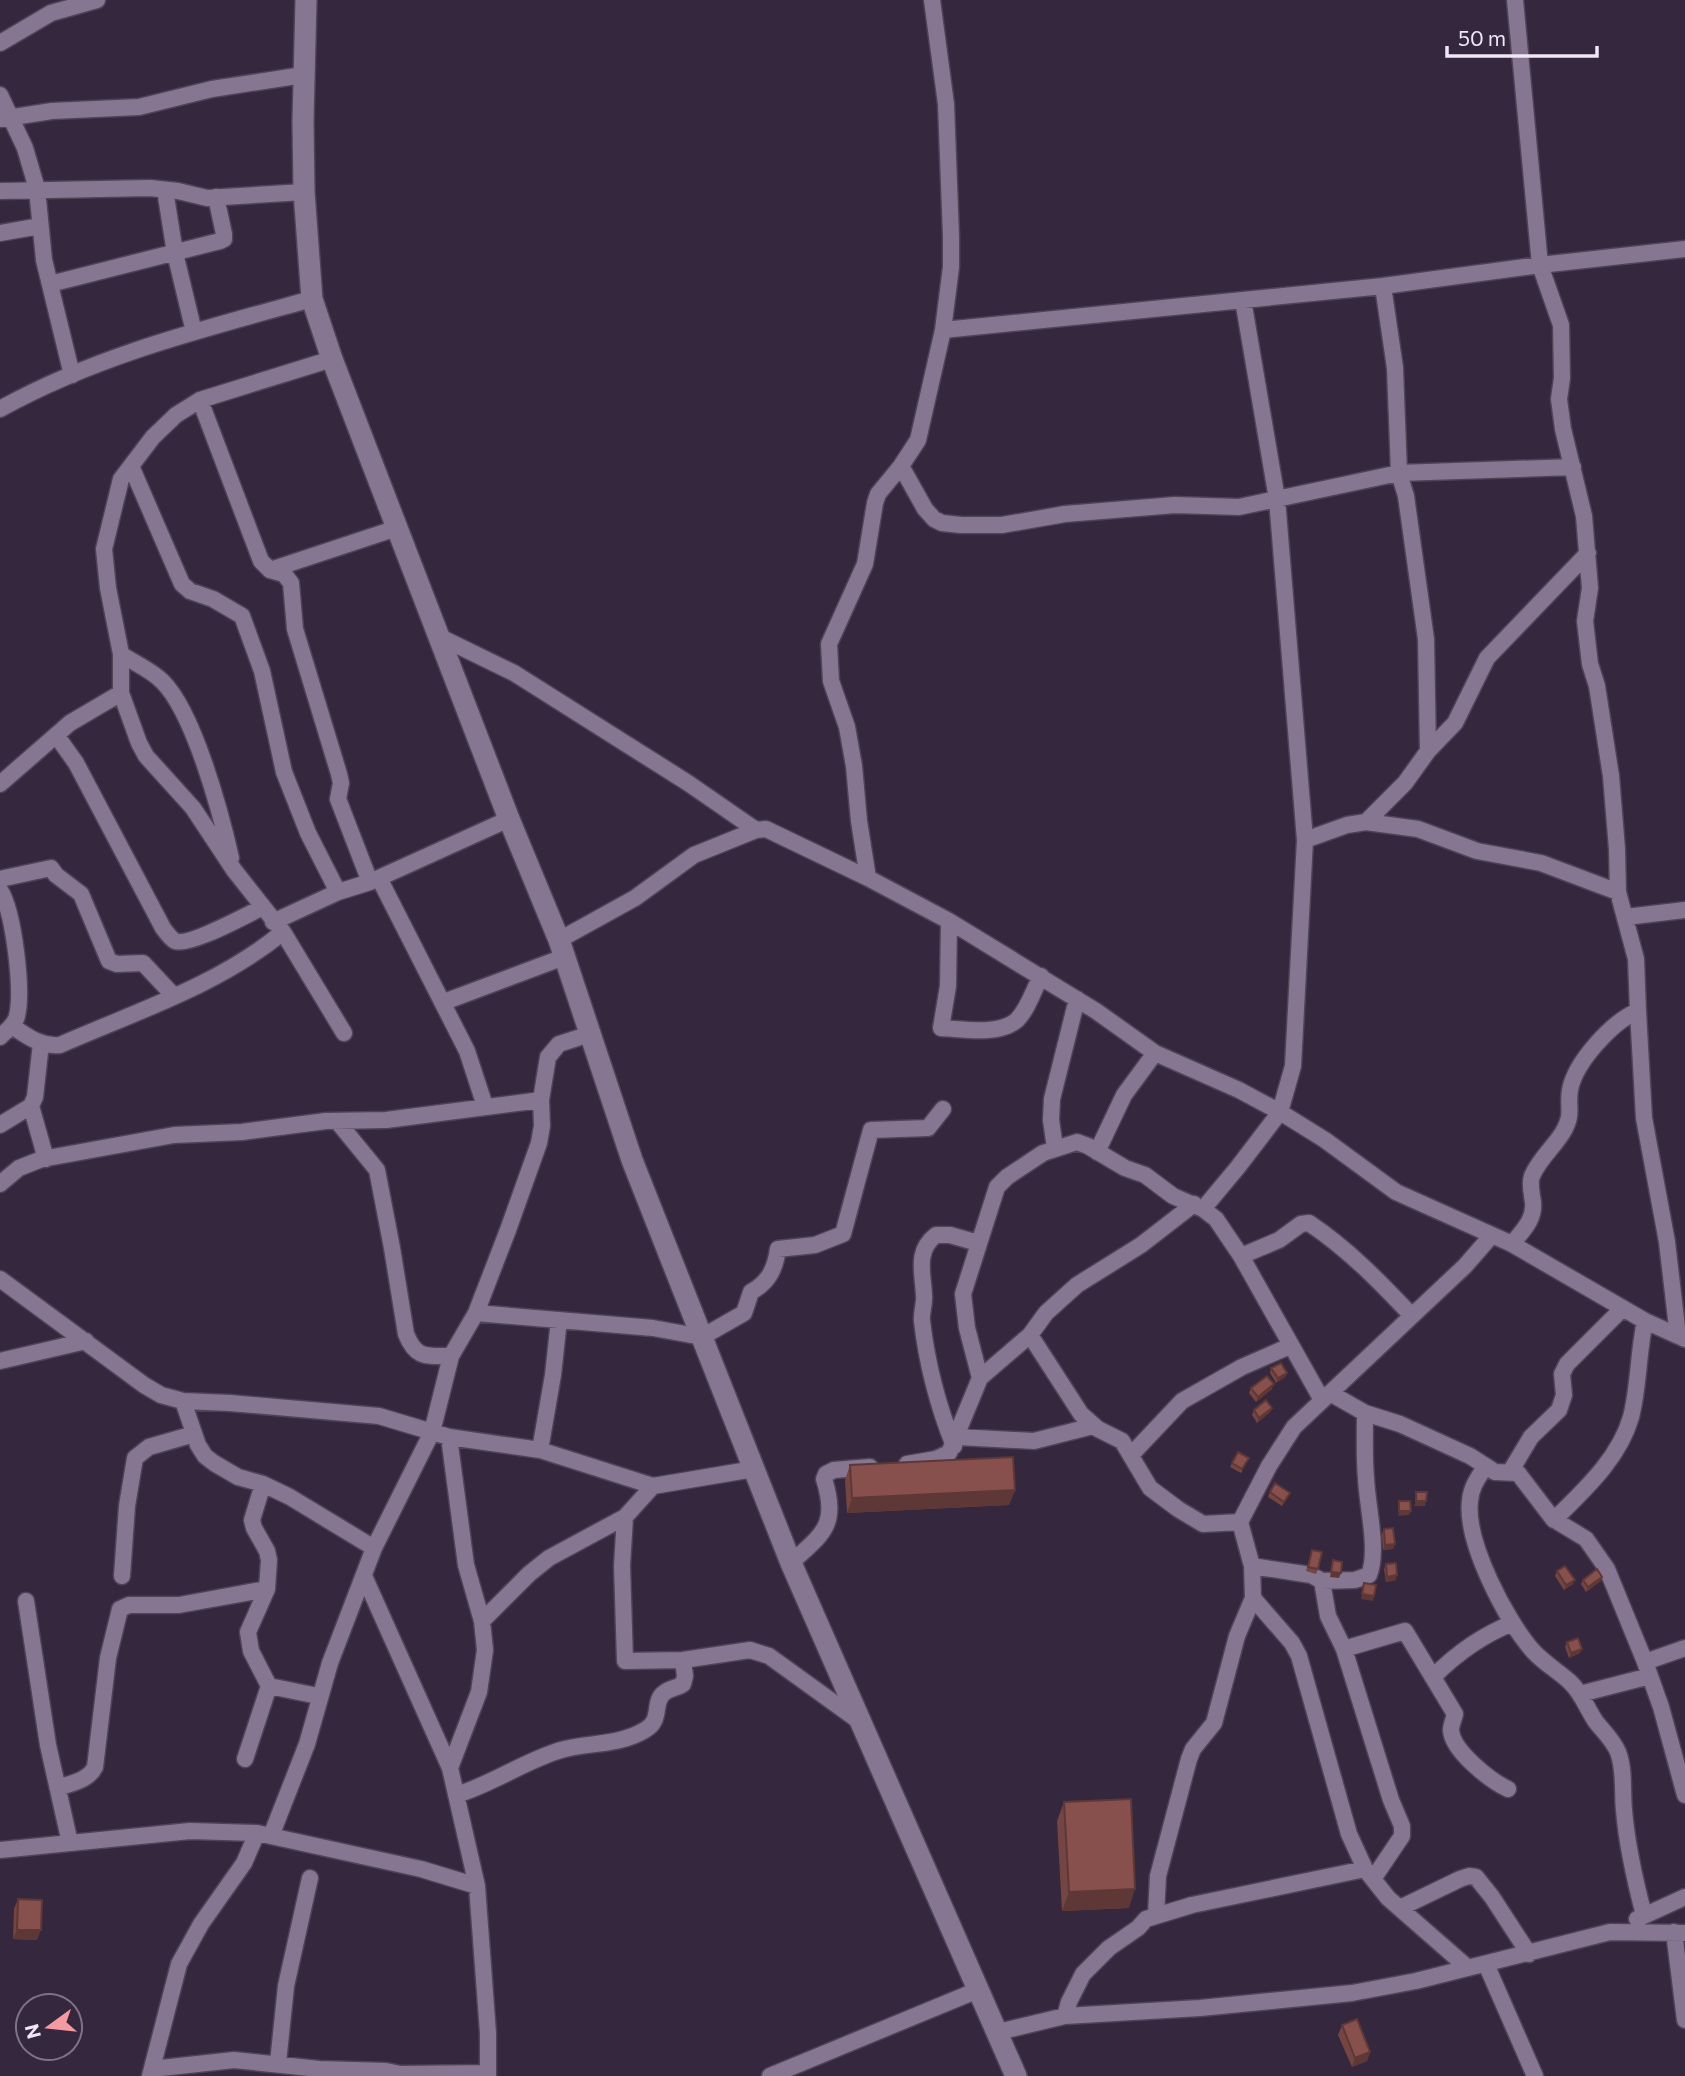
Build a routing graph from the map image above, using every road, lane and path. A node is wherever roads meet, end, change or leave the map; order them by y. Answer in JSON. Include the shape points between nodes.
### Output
{"nodes":[{"id":1,"x":97,"y":0,"type":"edge"},
{"id":2,"x":306,"y":0,"type":"edge"},
{"id":3,"x":932,"y":0,"type":"edge"},
{"id":4,"x":1516,"y":0,"type":"edge"},
{"id":5,"x":0,"y":43,"type":"edge"},
{"id":6,"x":303,"y":75,"type":"junction"},
{"id":7,"x":0,"y":95,"type":"edge"},
{"id":8,"x":5,"y":118,"type":"edge"},
{"id":9,"x":37,"y":189,"type":"junction"},
{"id":10,"x":164,"y":190,"type":"junction"},
{"id":11,"x":0,"y":191,"type":"edge"},
{"id":12,"x":304,"y":192,"type":"junction"},
{"id":13,"x":216,"y":197,"type":"junction"},
{"id":14,"x":40,"y":226,"type":"junction"},
{"id":15,"x":0,"y":233,"type":"edge"},
{"id":16,"x":1685,"y":250,"type":"edge"},
{"id":17,"x":175,"y":253,"type":"junction"},
{"id":18,"x":1540,"y":265,"type":"junction"},
{"id":19,"x":50,"y":284,"type":"junction"},
{"id":20,"x":1383,"y":286,"type":"junction"},
{"id":21,"x":312,"y":299,"type":"junction"},
{"id":22,"x":1243,"y":300,"type":"junction"},
{"id":23,"x":943,"y":330,"type":"junction"},
{"id":24,"x":194,"y":332,"type":"junction"},
{"id":25,"x":332,"y":359,"type":"junction"},
{"id":26,"x":72,"y":374,"type":"junction"},
{"id":27,"x":200,"y":400,"type":"junction"},
{"id":28,"x":0,"y":409,"type":"edge"},
{"id":29,"x":131,"y":466,"type":"junction"},
{"id":30,"x":901,"y":466,"type":"junction"},
{"id":31,"x":1573,"y":467,"type":"junction"},
{"id":32,"x":1399,"y":473,"type":"junction"},
{"id":33,"x":1277,"y":499,"type":"junction"},
{"id":34,"x":397,"y":528,"type":"junction"},
{"id":35,"x":1588,"y":553,"type":"junction"},
{"id":36,"x":270,"y":570,"type":"junction"},
{"id":37,"x":438,"y":636,"type":"junction"},
{"id":38,"x":121,"y":654,"type":"junction"},
{"id":39,"x":121,"y":693,"type":"junction"},
{"id":40,"x":56,"y":735,"type":"junction"},
{"id":41,"x":1428,"y":751,"type":"junction"},
{"id":42,"x":0,"y":784,"type":"edge"},
{"id":43,"x":509,"y":819,"type":"junction"},
{"id":44,"x":1366,"y":822,"type":"junction"},
{"id":45,"x":757,"y":830,"type":"junction"},
{"id":46,"x":1305,"y":840,"type":"junction"},
{"id":47,"x":233,"y":870,"type":"junction"},
{"id":48,"x":868,"y":878,"type":"junction"},
{"id":49,"x":0,"y":879,"type":"edge"},
{"id":50,"x":374,"y":880,"type":"junction"},
{"id":51,"x":0,"y":890,"type":"edge"},
{"id":52,"x":338,"y":892,"type":"junction"},
{"id":53,"x":1618,"y":892,"type":"junction"},
{"id":54,"x":263,"y":907,"type":"junction"},
{"id":55,"x":1685,"y":909,"type":"edge"},
{"id":56,"x":1626,"y":918,"type":"junction"},
{"id":57,"x":949,"y":921,"type":"junction"},
{"id":58,"x":278,"y":928,"type":"junction"},
{"id":59,"x":561,"y":948,"type":"junction"},
{"id":60,"x":1041,"y":976,"type":"junction"},
{"id":61,"x":9,"y":980,"type":"edge"},
{"id":62,"x":174,"y":996,"type":"junction"},
{"id":63,"x":1077,"y":999,"type":"junction"},
{"id":64,"x":444,"y":1002,"type":"junction"},
{"id":65,"x":1638,"y":1011,"type":"junction"},
{"id":66,"x":6,"y":1032,"type":"edge"},
{"id":67,"x":344,"y":1033,"type":"dead end"},
{"id":68,"x":590,"y":1034,"type":"junction"},
{"id":69,"x":41,"y":1043,"type":"junction"},
{"id":70,"x":1155,"y":1053,"type":"junction"},
{"id":71,"x":541,"y":1100,"type":"junction"},
{"id":72,"x":31,"y":1106,"type":"junction"},
{"id":73,"x":485,"y":1106,"type":"junction"},
{"id":74,"x":943,"y":1109,"type":"dead end"},
{"id":75,"x":1280,"y":1112,"type":"junction"},
{"id":76,"x":337,"y":1121,"type":"junction"},
{"id":77,"x":0,"y":1125,"type":"edge"},
{"id":78,"x":1055,"y":1148,"type":"junction"},
{"id":79,"x":1097,"y":1152,"type":"junction"},
{"id":80,"x":46,"y":1159,"type":"junction"},
{"id":81,"x":0,"y":1184,"type":"edge"},
{"id":82,"x":1198,"y":1206,"type":"junction"},
{"id":83,"x":1492,"y":1235,"type":"junction"},
{"id":84,"x":978,"y":1243,"type":"junction"},
{"id":85,"x":1512,"y":1244,"type":"junction"},
{"id":86,"x":1241,"y":1256,"type":"junction"},
{"id":87,"x":0,"y":1279,"type":"edge"},
{"id":88,"x":1623,"y":1308,"type":"junction"},
{"id":89,"x":476,"y":1313,"type":"junction"},
{"id":90,"x":1412,"y":1316,"type":"junction"},
{"id":91,"x":559,"y":1320,"type":"junction"},
{"id":92,"x":1645,"y":1321,"type":"junction"},
{"id":93,"x":1030,"y":1335,"type":"junction"},
{"id":94,"x":702,"y":1337,"type":"junction"},
{"id":95,"x":1682,"y":1338,"type":"edge"},
{"id":96,"x":86,"y":1341,"type":"junction"},
{"id":97,"x":1290,"y":1346,"type":"junction"},
{"id":98,"x":451,"y":1356,"type":"junction"},
{"id":99,"x":0,"y":1361,"type":"edge"},
{"id":100,"x":980,"y":1378,"type":"junction"},
{"id":101,"x":1326,"y":1396,"type":"junction"},
{"id":102,"x":183,"y":1401,"type":"junction"},
{"id":103,"x":1365,"y":1413,"type":"junction"},
{"id":104,"x":1093,"y":1426,"type":"junction"},
{"id":105,"x":432,"y":1432,"type":"junction"},
{"id":106,"x":194,"y":1434,"type":"junction"},
{"id":107,"x":449,"y":1437,"type":"junction"},
{"id":108,"x":956,"y":1442,"type":"junction"},
{"id":109,"x":540,"y":1450,"type":"junction"},
{"id":110,"x":1131,"y":1455,"type":"junction"},
{"id":111,"x":1485,"y":1467,"type":"junction"},
{"id":112,"x":754,"y":1469,"type":"junction"},
{"id":113,"x":1510,"y":1472,"type":"junction"},
{"id":114,"x":263,"y":1484,"type":"junction"},
{"id":115,"x":653,"y":1486,"type":"junction"},
{"id":116,"x":625,"y":1517,"type":"junction"},
{"id":117,"x":1554,"y":1520,"type":"junction"},
{"id":118,"x":1240,"y":1522,"type":"junction"},
{"id":119,"x":374,"y":1548,"type":"junction"},
{"id":120,"x":791,"y":1563,"type":"junction"},
{"id":121,"x":1252,"y":1566,"type":"junction"},
{"id":122,"x":122,"y":1576,"type":"dead end"},
{"id":123,"x":364,"y":1576,"type":"junction"},
{"id":124,"x":1322,"y":1581,"type":"junction"},
{"id":125,"x":267,"y":1590,"type":"junction"},
{"id":126,"x":1253,"y":1598,"type":"junction"},
{"id":127,"x":26,"y":1601,"type":"dead end"},
{"id":128,"x":482,"y":1621,"type":"junction"},
{"id":129,"x":1513,"y":1623,"type":"junction"},
{"id":130,"x":1685,"y":1648,"type":"edge"},
{"id":131,"x":1344,"y":1649,"type":"junction"},
{"id":132,"x":683,"y":1660,"type":"junction"},
{"id":133,"x":1648,"y":1669,"type":"junction"},
{"id":134,"x":1433,"y":1677,"type":"junction"},
{"id":135,"x":269,"y":1686,"type":"junction"},
{"id":136,"x":1580,"y":1694,"type":"junction"},
{"id":137,"x":318,"y":1696,"type":"junction"},
{"id":138,"x":859,"y":1721,"type":"junction"},
{"id":139,"x":245,"y":1759,"type":"dead end"},
{"id":140,"x":450,"y":1768,"type":"junction"},
{"id":141,"x":58,"y":1788,"type":"junction"},
{"id":142,"x":1508,"y":1790,"type":"dead end"},
{"id":143,"x":456,"y":1795,"type":"junction"},
{"id":144,"x":1685,"y":1795,"type":"edge"},
{"id":145,"x":264,"y":1835,"type":"junction"},
{"id":146,"x":70,"y":1843,"type":"junction"},
{"id":147,"x":0,"y":1850,"type":"edge"},
{"id":148,"x":1369,"y":1874,"type":"junction"},
{"id":149,"x":310,"y":1878,"type":"dead end"},
{"id":150,"x":477,"y":1886,"type":"junction"},
{"id":151,"x":1685,"y":1897,"type":"edge"},
{"id":152,"x":1400,"y":1908,"type":"junction"},
{"id":153,"x":1156,"y":1915,"type":"junction"},
{"id":154,"x":1644,"y":1915,"type":"junction"},
{"id":155,"x":1610,"y":1932,"type":"junction"},
{"id":156,"x":1680,"y":1933,"type":"edge"},
{"id":157,"x":1529,"y":1954,"type":"junction"},
{"id":158,"x":1486,"y":1964,"type":"junction"},
{"id":159,"x":1468,"y":1968,"type":"junction"},
{"id":160,"x":978,"y":1990,"type":"junction"},
{"id":161,"x":1065,"y":2015,"type":"junction"},
{"id":162,"x":1685,"y":2020,"type":"edge"},
{"id":163,"x":998,"y":2032,"type":"junction"},
{"id":164,"x":278,"y":2063,"type":"junction"},
{"id":165,"x":151,"y":2073,"type":"edge"},
{"id":166,"x":488,"y":2075,"type":"edge"},
{"id":167,"x":770,"y":2076,"type":"edge"},
{"id":168,"x":1016,"y":2076,"type":"edge"},
{"id":169,"x":1535,"y":2076,"type":"edge"}],
"edges":[{"from":1,"to":5,"type":"street","via":[[51,13]]},
{"from":2,"to":6,"type":"street"},
{"from":3,"to":23,"type":"street","via":[[946,104],[951,236]]},
{"from":4,"to":18,"type":"street"},
{"from":6,"to":8,"type":"street","via":[[212,89],[139,107]]},
{"from":6,"to":12,"type":"street"},
{"from":7,"to":8,"type":"street"},
{"from":8,"to":9,"type":"street","via":[[25,148]]},
{"from":9,"to":10,"type":"street"},
{"from":9,"to":11,"type":"street"},
{"from":9,"to":14,"type":"street"},
{"from":10,"to":13,"type":"street"},
{"from":10,"to":17,"type":"street"},
{"from":12,"to":13,"type":"street"},
{"from":12,"to":21,"type":"street"},
{"from":13,"to":17,"type":"street","via":[[223,239]]},
{"from":14,"to":15,"type":"street"},
{"from":14,"to":19,"type":"street"},
{"from":16,"to":18,"type":"street"},
{"from":17,"to":19,"type":"street"},
{"from":17,"to":24,"type":"street"},
{"from":18,"to":20,"type":"street"},
{"from":18,"to":31,"type":"street","via":[[1560,325],[1559,399]]},
{"from":19,"to":26,"type":"street"},
{"from":20,"to":22,"type":"street"},
{"from":20,"to":32,"type":"street","via":[[1395,368]]},
{"from":21,"to":24,"type":"street"},
{"from":21,"to":25,"type":"street"},
{"from":22,"to":23,"type":"street"},
{"from":22,"to":33,"type":"street"},
{"from":23,"to":30,"type":"street","via":[[918,440]]},
{"from":24,"to":26,"type":"street"},
{"from":25,"to":27,"type":"street"},
{"from":25,"to":34,"type":"street"},
{"from":26,"to":28,"type":"street"},
{"from":27,"to":29,"type":"street","via":[[153,437]]},
{"from":27,"to":36,"type":"street","via":[[261,561]]},
{"from":29,"to":38,"type":"street","via":[[121,479],[104,549]]},
{"from":29,"to":52,"type":"street","via":[[182,584],[242,616],[262,671],[284,772]]},
{"from":30,"to":33,"type":"street","via":[[934,519],[961,525],[1002,525],[1065,514],[1175,505],[1238,507]]},
{"from":30,"to":48,"type":"street","via":[[874,503],[864,564],[829,644],[831,681],[847,727]]},
{"from":31,"to":32,"type":"street"},
{"from":31,"to":35,"type":"street"},
{"from":32,"to":33,"type":"street"},
{"from":32,"to":41,"type":"street","via":[[1426,639]]},
{"from":33,"to":46,"type":"street"},
{"from":34,"to":36,"type":"street"},
{"from":34,"to":37,"type":"street"},
{"from":35,"to":41,"type":"street","via":[[1487,658],[1455,723]]},
{"from":35,"to":53,"type":"street","via":[[1586,621],[1611,776]]},
{"from":36,"to":50,"type":"street","via":[[284,574],[291,583],[295,629],[341,783],[338,799]]},
{"from":37,"to":43,"type":"street"},
{"from":37,"to":45,"type":"street","via":[[514,673]]},
{"from":38,"to":39,"type":"street"},
{"from":38,"to":47,"type":"street","via":[[161,680],[180,709],[203,762]]},
{"from":39,"to":40,"type":"street"},
{"from":39,"to":47,"type":"street","via":[[142,750],[193,808]]},
{"from":40,"to":42,"type":"street"},
{"from":40,"to":54,"type":"street","via":[[76,763],[171,938],[179,942],[194,939]]},
{"from":41,"to":44,"type":"street","via":[[1405,783]]},
{"from":43,"to":50,"type":"street"},
{"from":43,"to":59,"type":"street"},
{"from":44,"to":46,"type":"street"},
{"from":44,"to":53,"type":"street","via":[[1418,829],[1477,851],[1541,863]]},
{"from":45,"to":48,"type":"street","via":[[766,829]]},
{"from":45,"to":59,"type":"street","via":[[694,855]]},
{"from":46,"to":75,"type":"street","via":[[1293,1066]]},
{"from":47,"to":54,"type":"street"},
{"from":48,"to":57,"type":"street"},
{"from":49,"to":62,"type":"street","via":[[51,868],[81,894],[108,961],[143,963]]},
{"from":50,"to":52,"type":"street"},
{"from":50,"to":64,"type":"street"},
{"from":51,"to":61,"type":"street","via":[[14,931]]},
{"from":52,"to":58,"type":"street"},
{"from":53,"to":56,"type":"street"},
{"from":54,"to":58,"type":"street"},
{"from":55,"to":56,"type":"street"},
{"from":56,"to":65,"type":"street","via":[[1636,959]]},
{"from":57,"to":60,"type":"street"},
{"from":57,"to":60,"type":"street","via":[[948,986],[941,1028],[1008,1025],[1023,1012]]},
{"from":58,"to":62,"type":"street","via":[[237,964]]},
{"from":58,"to":67,"type":"street"},
{"from":59,"to":64,"type":"street"},
{"from":59,"to":68,"type":"street"},
{"from":60,"to":63,"type":"street"},
{"from":61,"to":66,"type":"street","via":[[17,1016]]},
{"from":62,"to":69,"type":"street","via":[[60,1045]]},
{"from":63,"to":70,"type":"street"},
{"from":63,"to":78,"type":"street","via":[[1052,1098]]},
{"from":64,"to":73,"type":"street"},
{"from":65,"to":85,"type":"street","via":[[1620,1020],[1580,1067],[1570,1091],[1571,1114],[1563,1132],[1532,1175],[1533,1213]]},
{"from":65,"to":95,"type":"street","via":[[1644,1118]]},
{"from":66,"to":69,"type":"street"},
{"from":68,"to":71,"type":"street","via":[[559,1044],[548,1057]]},
{"from":68,"to":94,"type":"street","via":[[632,1160]]},
{"from":69,"to":72,"type":"street"},
{"from":70,"to":75,"type":"street"},
{"from":70,"to":79,"type":"street","via":[[1124,1096]]},
{"from":71,"to":73,"type":"street"},
{"from":71,"to":89,"type":"street","via":[[539,1143]]},
{"from":72,"to":77,"type":"street"},
{"from":72,"to":80,"type":"street"},
{"from":73,"to":76,"type":"street","via":[[387,1121]]},
{"from":74,"to":94,"type":"street","via":[[928,1128],[871,1130],[843,1234],[815,1245],[778,1249],[775,1268],[763,1285],[751,1292],[744,1313]]},
{"from":75,"to":82,"type":"street","via":[[1238,1167]]},
{"from":75,"to":83,"type":"street","via":[[1396,1192]]},
{"from":76,"to":80,"type":"street","via":[[174,1135]]},
{"from":76,"to":98,"type":"street","via":[[377,1170],[410,1345],[427,1356]]},
{"from":78,"to":79,"type":"street","via":[[1077,1142]]},
{"from":78,"to":84,"type":"street","via":[[1002,1181]]},
{"from":79,"to":82,"type":"street"},
{"from":80,"to":81,"type":"street","via":[[27,1164]]},
{"from":82,"to":86,"type":"street","via":[[1216,1219]]},
{"from":82,"to":93,"type":"street","via":[[1077,1285]]},
{"from":83,"to":85,"type":"street"},
{"from":83,"to":90,"type":"street"},
{"from":84,"to":100,"type":"street","via":[[963,1298]]},
{"from":84,"to":108,"type":"street","via":[[936,1235],[920,1263],[921,1318],[930,1371],[944,1422]]},
{"from":85,"to":88,"type":"street"},
{"from":86,"to":90,"type":"street","via":[[1309,1223],[1376,1278]]},
{"from":86,"to":97,"type":"street"},
{"from":87,"to":96,"type":"street"},
{"from":88,"to":92,"type":"street"},
{"from":88,"to":113,"type":"street","via":[[1566,1364],[1559,1410],[1531,1437]]},
{"from":89,"to":91,"type":"street"},
{"from":89,"to":98,"type":"street"},
{"from":90,"to":101,"type":"street"},
{"from":91,"to":94,"type":"street"},
{"from":91,"to":109,"type":"street"},
{"from":92,"to":95,"type":"street"},
{"from":92,"to":117,"type":"street","via":[[1631,1417],[1623,1440],[1601,1471]]},
{"from":93,"to":100,"type":"street"},
{"from":93,"to":104,"type":"street"},
{"from":94,"to":112,"type":"street"},
{"from":96,"to":99,"type":"street"},
{"from":96,"to":102,"type":"street","via":[[144,1385]]},
{"from":97,"to":101,"type":"street"},
{"from":97,"to":110,"type":"street","via":[[1182,1401]]},
{"from":98,"to":105,"type":"street"},
{"from":100,"to":108,"type":"street"},
{"from":101,"to":103,"type":"street"},
{"from":101,"to":118,"type":"street","via":[[1294,1427]]},
{"from":102,"to":105,"type":"street","via":[[379,1416]]},
{"from":102,"to":106,"type":"street"},
{"from":103,"to":111,"type":"street","via":[[1421,1433]]},
{"from":103,"to":124,"type":"street","via":[[1370,1572],[1355,1580]]},
{"from":104,"to":108,"type":"street","via":[[1034,1441]]},
{"from":104,"to":110,"type":"street","via":[[1122,1441]]},
{"from":105,"to":107,"type":"street"},
{"from":105,"to":119,"type":"street"},
{"from":106,"to":114,"type":"street","via":[[214,1464]]},
{"from":106,"to":122,"type":"street","via":[[149,1447],[135,1458]]},
{"from":107,"to":109,"type":"street"},
{"from":107,"to":128,"type":"street","via":[[466,1565]]},
{"from":108,"to":120,"type":"street","via":[[949,1453],[936,1459],[826,1474],[828,1522]]},
{"from":109,"to":115,"type":"street"},
{"from":110,"to":118,"type":"street","via":[[1150,1488],[1192,1519],[1203,1524]]},
{"from":111,"to":113,"type":"street"},
{"from":111,"to":129,"type":"street","via":[[1472,1491],[1471,1525],[1484,1567]]},
{"from":112,"to":115,"type":"street"},
{"from":112,"to":120,"type":"street"},
{"from":113,"to":117,"type":"street","via":[[1520,1475]]},
{"from":114,"to":119,"type":"street"},
{"from":114,"to":125,"type":"street","via":[[252,1520],[268,1550]]},
{"from":115,"to":116,"type":"street"},
{"from":116,"to":128,"type":"street","via":[[549,1558]]},
{"from":116,"to":132,"type":"street","via":[[625,1661]]},
{"from":117,"to":133,"type":"street","via":[[1596,1550]]},
{"from":118,"to":121,"type":"street"},
{"from":119,"to":123,"type":"street"},
{"from":120,"to":138,"type":"street"},
{"from":121,"to":124,"type":"street"},
{"from":121,"to":126,"type":"street"},
{"from":123,"to":137,"type":"street"},
{"from":123,"to":140,"type":"street"},
{"from":124,"to":131,"type":"street","via":[[1328,1616]]},
{"from":125,"to":135,"type":"street","via":[[248,1632],[251,1651]]},
{"from":125,"to":141,"type":"street","via":[[179,1605],[120,1609],[108,1658],[95,1767],[85,1778]]},
{"from":126,"to":148,"type":"street","via":[[1299,1656],[1349,1835]]},
{"from":126,"to":153,"type":"street","via":[[1237,1636],[1214,1723],[1189,1759],[1158,1876]]},
{"from":127,"to":141,"type":"street"},
{"from":128,"to":140,"type":"street","via":[[485,1650],[479,1692]]},
{"from":129,"to":134,"type":"street","via":[[1489,1633]]},
{"from":129,"to":136,"type":"street","via":[[1539,1658]]},
{"from":130,"to":133,"type":"street"},
{"from":131,"to":134,"type":"street","via":[[1405,1632]]},
{"from":131,"to":148,"type":"street","via":[[1403,1829]]},
{"from":132,"to":138,"type":"street","via":[[750,1650],[769,1656]]},
{"from":132,"to":143,"type":"street","via":[[683,1684],[663,1693],[656,1719],[648,1729],[614,1742],[564,1749]]},
{"from":133,"to":136,"type":"street"},
{"from":133,"to":144,"type":"street"},
{"from":134,"to":142,"type":"street","via":[[1455,1714],[1451,1729],[1455,1740],[1480,1772]]},
{"from":135,"to":137,"type":"street"},
{"from":135,"to":139,"type":"street"},
{"from":136,"to":154,"type":"street","via":[[1621,1760],[1624,1810]]},
{"from":137,"to":145,"type":"street","via":[[307,1744]]},
{"from":138,"to":160,"type":"street"},
{"from":140,"to":143,"type":"street"},
{"from":141,"to":146,"type":"street"},
{"from":143,"to":150,"type":"street"},
{"from":145,"to":146,"type":"street","via":[[190,1831]]},
{"from":145,"to":150,"type":"street"},
{"from":145,"to":165,"type":"street","via":[[201,1924],[179,1964]]},
{"from":146,"to":147,"type":"street"},
{"from":148,"to":152,"type":"street"},
{"from":148,"to":153,"type":"street","via":[[1276,1886]]},
{"from":149,"to":164,"type":"street","via":[[286,1986]]},
{"from":150,"to":166,"type":"street"},
{"from":151,"to":154,"type":"street"},
{"from":152,"to":157,"type":"street","via":[[1460,1879],[1476,1877]]},
{"from":152,"to":159,"type":"street"},
{"from":153,"to":161,"type":"street","via":[[1109,1948],[1083,1974]]},
{"from":154,"to":155,"type":"street"},
{"from":155,"to":156,"type":"street"},
{"from":155,"to":157,"type":"street"},
{"from":156,"to":162,"type":"street"},
{"from":157,"to":158,"type":"street"},
{"from":158,"to":159,"type":"street"},
{"from":158,"to":169,"type":"street"},
{"from":159,"to":161,"type":"street","via":[[1352,1993],[1277,2002]]},
{"from":160,"to":163,"type":"street"},
{"from":160,"to":167,"type":"street"},
{"from":161,"to":163,"type":"street"},
{"from":163,"to":168,"type":"street"},
{"from":164,"to":165,"type":"street","via":[[234,2060]]},
{"from":164,"to":166,"type":"street","via":[[420,2075]]}]}
